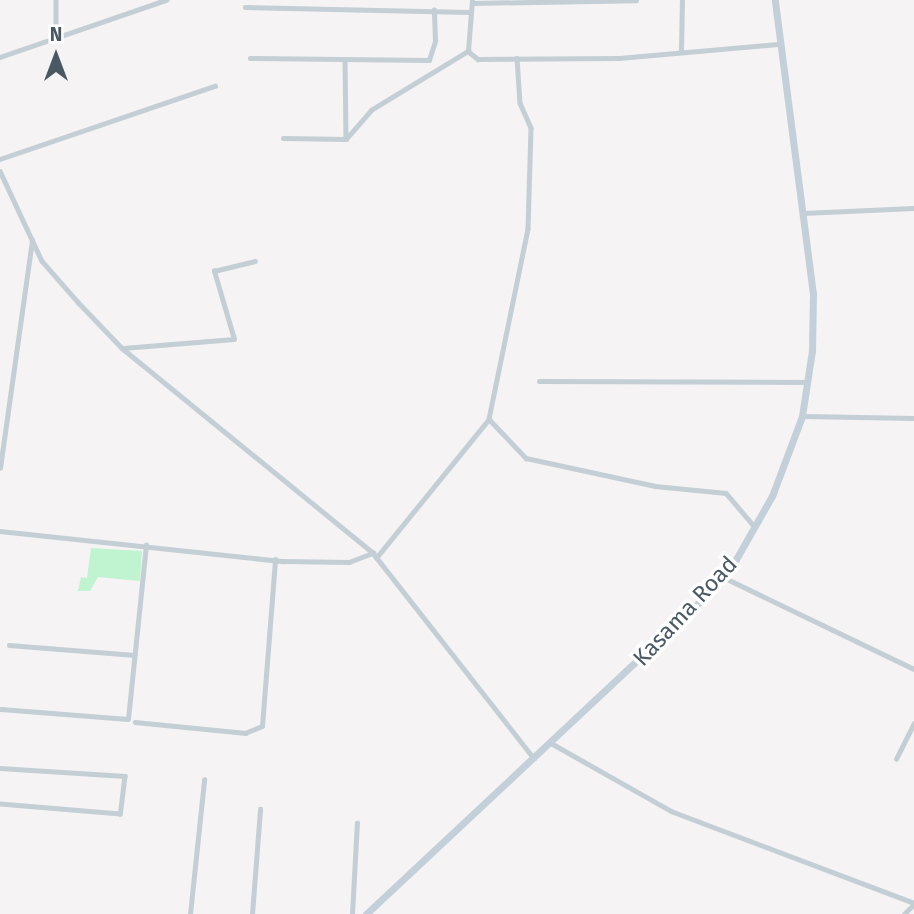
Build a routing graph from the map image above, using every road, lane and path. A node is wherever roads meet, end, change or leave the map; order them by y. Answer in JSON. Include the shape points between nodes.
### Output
{"nodes":[{"id":1,"x":56,"y":0,"type":"edge"},
{"id":2,"x":166,"y":0,"type":"edge"},
{"id":3,"x":636,"y":0,"type":"edge"},
{"id":4,"x":682,"y":0,"type":"edge"},
{"id":5,"x":775,"y":0,"type":"edge"},
{"id":6,"x":472,"y":1,"type":"edge"},
{"id":7,"x":245,"y":7,"type":"dead end"},
{"id":8,"x":434,"y":10,"type":"junction"},
{"id":9,"x":468,"y":12,"type":"junction"},
{"id":10,"x":56,"y":39,"type":"junction"},
{"id":11,"x":780,"y":44,"type":"junction"},
{"id":12,"x":681,"y":50,"type":"junction"},
{"id":13,"x":468,"y":51,"type":"junction"},
{"id":14,"x":0,"y":57,"type":"edge"},
{"id":15,"x":250,"y":58,"type":"dead end"},
{"id":16,"x":517,"y":58,"type":"junction"},
{"id":17,"x":345,"y":59,"type":"junction"},
{"id":18,"x":215,"y":86,"type":"dead end"},
{"id":19,"x":283,"y":138,"type":"dead end"},
{"id":20,"x":346,"y":139,"type":"junction"},
{"id":21,"x":0,"y":159,"type":"edge"},
{"id":22,"x":1,"y":171,"type":"edge"},
{"id":23,"x":914,"y":208,"type":"edge"},
{"id":24,"x":801,"y":213,"type":"junction"},
{"id":25,"x":32,"y":240,"type":"junction"},
{"id":26,"x":42,"y":261,"type":"junction"},
{"id":27,"x":256,"y":261,"type":"dead end"},
{"id":28,"x":29,"y":265,"type":"junction"},
{"id":29,"x":122,"y":348,"type":"junction"},
{"id":30,"x":539,"y":381,"type":"dead end"},
{"id":31,"x":808,"y":382,"type":"junction"},
{"id":32,"x":802,"y":416,"type":"junction"},
{"id":33,"x":914,"y":418,"type":"edge"},
{"id":34,"x":489,"y":419,"type":"junction"},
{"id":35,"x":0,"y":468,"type":"edge"},
{"id":36,"x":756,"y":528,"type":"junction"},
{"id":37,"x":0,"y":531,"type":"edge"},
{"id":38,"x":146,"y":545,"type":"junction"},
{"id":39,"x":374,"y":556,"type":"junction"},
{"id":40,"x":275,"y":560,"type":"junction"},
{"id":41,"x":723,"y":577,"type":"junction"},
{"id":42,"x":9,"y":645,"type":"dead end"},
{"id":43,"x":135,"y":655,"type":"junction"},
{"id":44,"x":914,"y":668,"type":"edge"},
{"id":45,"x":1,"y":709,"type":"edge"},
{"id":46,"x":135,"y":722,"type":"dead end"},
{"id":47,"x":914,"y":723,"type":"edge"},
{"id":48,"x":551,"y":743,"type":"junction"},
{"id":49,"x":535,"y":759,"type":"junction"},
{"id":50,"x":896,"y":759,"type":"dead end"},
{"id":51,"x":0,"y":768,"type":"edge"},
{"id":52,"x":204,"y":780,"type":"dead end"},
{"id":53,"x":0,"y":804,"type":"edge"},
{"id":54,"x":260,"y":809,"type":"dead end"},
{"id":55,"x":357,"y":823,"type":"dead end"},
{"id":56,"x":914,"y":904,"type":"edge"},
{"id":57,"x":190,"y":914,"type":"edge"},
{"id":58,"x":252,"y":914,"type":"edge"},
{"id":59,"x":352,"y":914,"type":"edge"},
{"id":60,"x":366,"y":914,"type":"edge"},
{"id":61,"x":904,"y":914,"type":"edge"}],
"edges":[{"from":1,"to":10,"type":"street"},
{"from":2,"to":10,"type":"street"},
{"from":3,"to":6,"type":"street"},
{"from":4,"to":12,"type":"street"},
{"from":5,"to":11,"type":"street","name":"Kasama Road"},
{"from":6,"to":9,"type":"street"},
{"from":7,"to":8,"type":"street"},
{"from":8,"to":9,"type":"street"},
{"from":8,"to":17,"type":"street","via":[[435,41],[429,60]]},
{"from":9,"to":13,"type":"street"},
{"from":10,"to":14,"type":"street"},
{"from":11,"to":12,"type":"street"},
{"from":11,"to":24,"type":"street","name":"Kasama Road"},
{"from":12,"to":16,"type":"street","via":[[641,57]]},
{"from":13,"to":16,"type":"street","via":[[478,59]]},
{"from":13,"to":20,"type":"street","via":[[371,110]]},
{"from":15,"to":17,"type":"street"},
{"from":16,"to":34,"type":"street","via":[[520,103],[531,128],[528,229]]},
{"from":17,"to":20,"type":"street"},
{"from":18,"to":21,"type":"street"},
{"from":19,"to":20,"type":"street"},
{"from":22,"to":25,"type":"street"},
{"from":23,"to":24,"type":"street"},
{"from":24,"to":31,"type":"street","name":"Kasama Road","via":[[813,294]]},
{"from":25,"to":26,"type":"street"},
{"from":25,"to":28,"type":"street"},
{"from":26,"to":28,"type":"street"},
{"from":26,"to":29,"type":"street"},
{"from":27,"to":29,"type":"street","via":[[214,271],[234,339]]},
{"from":28,"to":35,"type":"street"},
{"from":29,"to":39,"type":"street"},
{"from":30,"to":31,"type":"street"},
{"from":31,"to":32,"type":"street","name":"Kasama Road"},
{"from":32,"to":33,"type":"street"},
{"from":32,"to":36,"type":"street","name":"Kasama Road"},
{"from":34,"to":36,"type":"street","via":[[526,458],[595,468],[655,486],[726,493]]},
{"from":34,"to":39,"type":"street"},
{"from":36,"to":41,"type":"street","name":"Kasama Road"},
{"from":37,"to":38,"type":"street"},
{"from":38,"to":40,"type":"street"},
{"from":38,"to":43,"type":"street"},
{"from":39,"to":40,"type":"street","via":[[349,562]]},
{"from":39,"to":49,"type":"street"},
{"from":40,"to":46,"type":"street","via":[[262,726],[244,733]]},
{"from":41,"to":44,"type":"street"},
{"from":41,"to":48,"type":"street","name":"Kasama Road"},
{"from":42,"to":43,"type":"street"},
{"from":43,"to":45,"type":"street","via":[[125,721]]},
{"from":47,"to":50,"type":"street"},
{"from":48,"to":49,"type":"street","name":"Kasama Road"},
{"from":48,"to":56,"type":"street","via":[[671,811]]},
{"from":49,"to":60,"type":"street","name":"Kasama Road"},
{"from":51,"to":53,"type":"street","via":[[125,776],[120,814]]},
{"from":52,"to":57,"type":"street"},
{"from":54,"to":58,"type":"street"},
{"from":55,"to":59,"type":"street"},
{"from":56,"to":61,"type":"street"}]}
